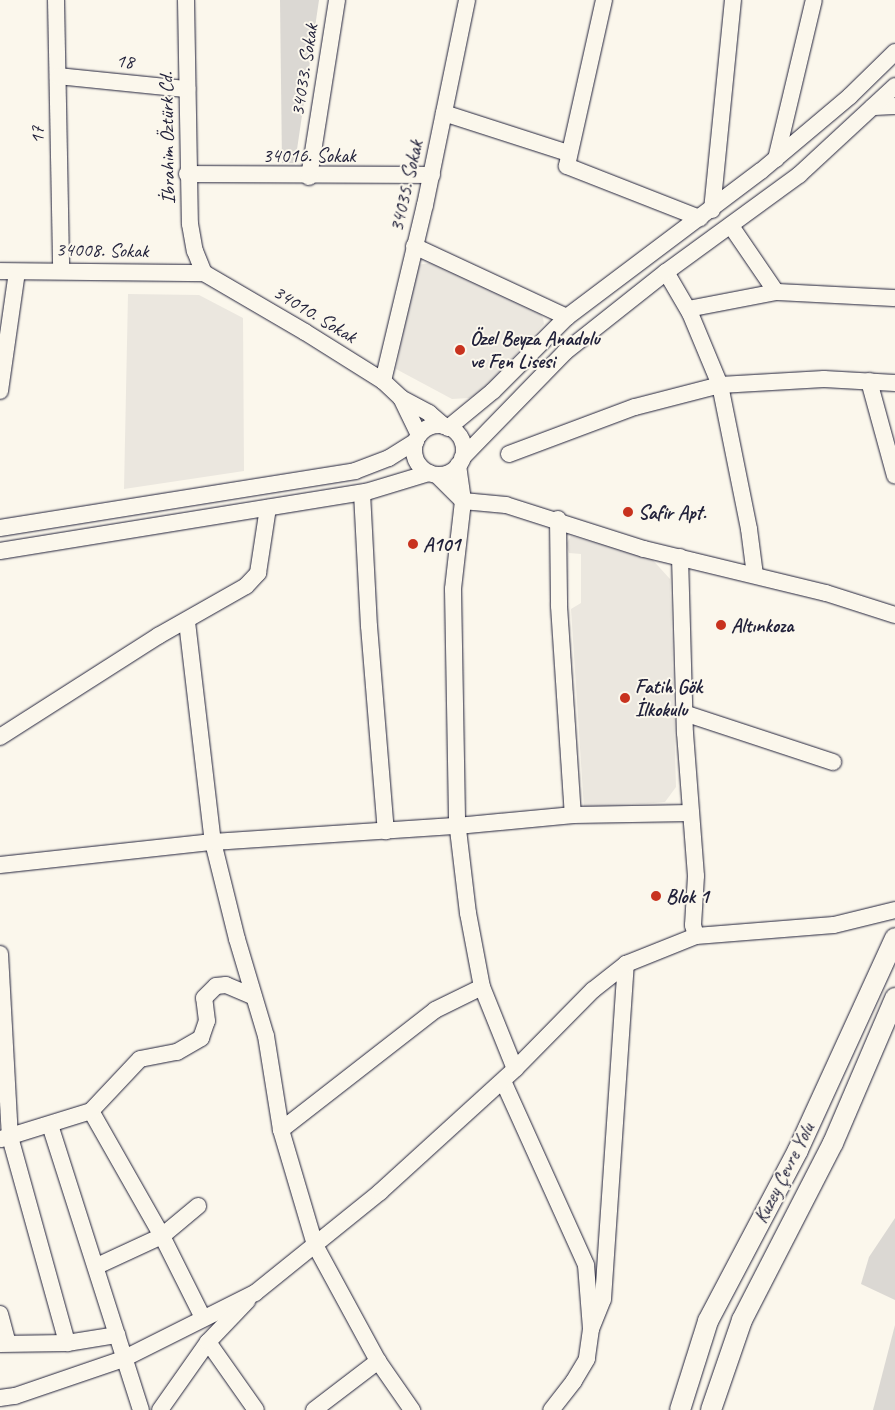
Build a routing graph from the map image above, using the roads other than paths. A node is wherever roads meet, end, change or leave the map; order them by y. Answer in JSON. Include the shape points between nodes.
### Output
{"nodes":[{"id":1,"x":56,"y":0,"type":"edge"},
{"id":2,"x":186,"y":0,"type":"edge"},
{"id":3,"x":337,"y":0,"type":"edge"},
{"id":4,"x":467,"y":0,"type":"edge"},
{"id":5,"x":604,"y":0,"type":"edge"},
{"id":6,"x":733,"y":0,"type":"edge"},
{"id":7,"x":814,"y":0,"type":"edge"},
{"id":8,"x":895,"y":52,"type":"edge"},
{"id":9,"x":58,"y":76,"type":"junction"},
{"id":10,"x":895,"y":86,"type":"edge"},
{"id":11,"x":187,"y":89,"type":"junction"},
{"id":12,"x":895,"y":106,"type":"edge"},
{"id":13,"x":873,"y":107,"type":"junction"},
{"id":14,"x":444,"y":113,"type":"junction"},
{"id":15,"x":568,"y":153,"type":"junction"},
{"id":16,"x":776,"y":159,"type":"junction"},
{"id":17,"x":187,"y":174,"type":"junction"},
{"id":18,"x":432,"y":175,"type":"junction"},
{"id":19,"x":309,"y":177,"type":"junction"},
{"id":20,"x":706,"y":214,"type":"junction"},
{"id":21,"x":731,"y":226,"type":"junction"},
{"id":22,"x":414,"y":246,"type":"junction"},
{"id":23,"x":61,"y":270,"type":"junction"},
{"id":24,"x":0,"y":271,"type":"edge"},
{"id":25,"x":17,"y":272,"type":"junction"},
{"id":26,"x":204,"y":272,"type":"junction"},
{"id":27,"x":666,"y":272,"type":"junction"},
{"id":28,"x":776,"y":292,"type":"junction"},
{"id":29,"x":895,"y":298,"type":"edge"},
{"id":30,"x":688,"y":309,"type":"junction"},
{"id":31,"x":567,"y":317,"type":"junction"},
{"id":32,"x":383,"y":381,"type":"junction"},
{"id":33,"x":870,"y":381,"type":"junction"},
{"id":34,"x":895,"y":382,"type":"edge"},
{"id":35,"x":720,"y":385,"type":"junction"},
{"id":36,"x":0,"y":391,"type":"edge"},
{"id":37,"x":401,"y":398,"type":"junction"},
{"id":38,"x":446,"y":427,"type":"junction"},
{"id":39,"x":418,"y":438,"type":"junction"},
{"id":40,"x":509,"y":454,"type":"dead end"},
{"id":41,"x":460,"y":461,"type":"junction"},
{"id":42,"x":433,"y":474,"type":"junction"},
{"id":43,"x":895,"y":476,"type":"edge"},
{"id":44,"x":362,"y":493,"type":"junction"},
{"id":45,"x":464,"y":501,"type":"junction"},
{"id":46,"x":268,"y":508,"type":"junction"},
{"id":47,"x":558,"y":519,"type":"junction"},
{"id":48,"x":0,"y":528,"type":"edge"},
{"id":49,"x":0,"y":551,"type":"edge"},
{"id":50,"x":680,"y":557,"type":"junction"},
{"id":51,"x":755,"y":575,"type":"junction"},
{"id":52,"x":895,"y":615,"type":"edge"},
{"id":53,"x":187,"y":622,"type":"junction"},
{"id":54,"x":684,"y":713,"type":"junction"},
{"id":55,"x":0,"y":737,"type":"edge"},
{"id":56,"x":833,"y":762,"type":"dead end"},
{"id":57,"x":691,"y":814,"type":"junction"},
{"id":58,"x":572,"y":815,"type":"junction"},
{"id":59,"x":458,"y":826,"type":"junction"},
{"id":60,"x":386,"y":831,"type":"junction"},
{"id":61,"x":213,"y":842,"type":"junction"},
{"id":62,"x":0,"y":865,"type":"edge"},
{"id":63,"x":895,"y":910,"type":"edge"},
{"id":64,"x":696,"y":936,"type":"junction"},
{"id":65,"x":895,"y":938,"type":"edge"},
{"id":66,"x":0,"y":954,"type":"edge"},
{"id":67,"x":626,"y":964,"type":"junction"},
{"id":68,"x":482,"y":987,"type":"junction"},
{"id":69,"x":254,"y":997,"type":"junction"},
{"id":70,"x":895,"y":998,"type":"edge"},
{"id":71,"x":1,"y":999,"type":"edge"},
{"id":72,"x":516,"y":1069,"type":"junction"},
{"id":73,"x":502,"y":1081,"type":"junction"},
{"id":74,"x":91,"y":1111,"type":"junction"},
{"id":75,"x":50,"y":1125,"type":"junction"},
{"id":76,"x":281,"y":1130,"type":"junction"},
{"id":77,"x":5,"y":1138,"type":"edge"},
{"id":78,"x":198,"y":1206,"type":"dead end"},
{"id":79,"x":162,"y":1236,"type":"junction"},
{"id":80,"x":315,"y":1245,"type":"junction"},
{"id":81,"x":97,"y":1266,"type":"junction"},
{"id":82,"x":255,"y":1293,"type":"junction"},
{"id":83,"x":0,"y":1314,"type":"edge"},
{"id":84,"x":203,"y":1318,"type":"junction"},
{"id":85,"x":591,"y":1329,"type":"junction"},
{"id":86,"x":117,"y":1335,"type":"junction"},
{"id":87,"x":208,"y":1342,"type":"junction"},
{"id":88,"x":67,"y":1343,"type":"junction"},
{"id":89,"x":4,"y":1344,"type":"edge"},
{"id":90,"x":123,"y":1360,"type":"junction"},
{"id":91,"x":378,"y":1361,"type":"junction"},
{"id":92,"x":0,"y":1398,"type":"edge"},
{"id":93,"x":141,"y":1410,"type":"edge"},
{"id":94,"x":160,"y":1410,"type":"edge"},
{"id":95,"x":256,"y":1410,"type":"edge"},
{"id":96,"x":314,"y":1410,"type":"edge"},
{"id":97,"x":412,"y":1410,"type":"edge"},
{"id":98,"x":551,"y":1410,"type":"edge"},
{"id":99,"x":680,"y":1410,"type":"edge"},
{"id":100,"x":711,"y":1410,"type":"edge"}],
"edges":[{"from":1,"to":9,"type":"street","name":"17"},
{"from":2,"to":11,"type":"street","name":"İbrahim Öztürk Cd."},
{"from":3,"to":19,"type":"street","name":"34033. Sokak"},
{"from":4,"to":14,"type":"street","name":"34035. Sokak"},
{"from":5,"to":15,"type":"street"},
{"from":6,"to":20,"type":"street"},
{"from":7,"to":16,"type":"street"},
{"from":8,"to":16,"type":"street","via":[[850,96]]},
{"from":9,"to":11,"type":"street","name":"18"},
{"from":9,"to":23,"type":"street","name":"17"},
{"from":10,"to":13,"type":"street"},
{"from":11,"to":17,"type":"street","name":"İbrahim Öztürk Cd."},
{"from":12,"to":13,"type":"street"},
{"from":13,"to":21,"type":"street","via":[[799,175]]},
{"from":14,"to":15,"type":"street"},
{"from":14,"to":18,"type":"street","name":"34035. Sokak"},
{"from":15,"to":20,"type":"street","via":[[567,166],[578,172]]},
{"from":16,"to":20,"type":"street"},
{"from":17,"to":19,"type":"street","name":"34016. Sokak"},
{"from":17,"to":26,"type":"street","name":"İbrahim Öztürk Cd.","via":[[190,224],[195,251]]},
{"from":18,"to":19,"type":"street","name":"34016. Sokak"},
{"from":18,"to":22,"type":"street","name":"34035. Sokak"},
{"from":20,"to":31,"type":"street"},
{"from":21,"to":27,"type":"street"},
{"from":21,"to":28,"type":"street"},
{"from":22,"to":31,"type":"street"},
{"from":22,"to":32,"type":"street","name":"34035. Sokak"},
{"from":23,"to":25,"type":"street","name":"34008. Sokak"},
{"from":23,"to":26,"type":"street","name":"34008. Sokak"},
{"from":24,"to":25,"type":"street","name":"34008. Sokak"},
{"from":25,"to":36,"type":"street"},
{"from":26,"to":32,"type":"street","name":"34010. Sokak"},
{"from":27,"to":30,"type":"street"},
{"from":27,"to":41,"type":"street","via":[[565,352]]},
{"from":28,"to":29,"type":"street"},
{"from":28,"to":30,"type":"street"},
{"from":30,"to":35,"type":"street"},
{"from":31,"to":38,"type":"street","via":[[493,391]]},
{"from":32,"to":37,"type":"street","name":"34010. Sokak"},
{"from":33,"to":34,"type":"street"},
{"from":33,"to":35,"type":"street","via":[[824,379]]},
{"from":33,"to":43,"type":"street"},
{"from":35,"to":40,"type":"street","via":[[635,408]]},
{"from":35,"to":51,"type":"street","via":[[750,528]]},
{"from":37,"to":38,"type":"street","via":[[429,413]]},
{"from":37,"to":39,"type":"street"},
{"from":38,"to":39,"type":"street","via":[[431,427]]},
{"from":38,"to":41,"type":"street","via":[[462,442]]},
{"from":39,"to":42,"type":"street","via":[[418,464]]},
{"from":39,"to":48,"type":"street","via":[[389,458],[355,471]]},
{"from":41,"to":42,"type":"street","via":[[445,474]]},
{"from":41,"to":45,"type":"street"},
{"from":42,"to":44,"type":"street"},
{"from":42,"to":45,"type":"street"},
{"from":44,"to":46,"type":"street"},
{"from":44,"to":60,"type":"street"},
{"from":45,"to":47,"type":"street","via":[[506,504]]},
{"from":45,"to":59,"type":"street","via":[[454,589]]},
{"from":46,"to":49,"type":"street"},
{"from":46,"to":53,"type":"street","via":[[258,573],[246,586]]},
{"from":47,"to":50,"type":"street","via":[[644,549]]},
{"from":47,"to":58,"type":"street","via":[[559,606]]},
{"from":50,"to":51,"type":"street"},
{"from":50,"to":54,"type":"street"},
{"from":51,"to":52,"type":"street"},
{"from":53,"to":55,"type":"street","via":[[158,636]]},
{"from":53,"to":61,"type":"street"},
{"from":54,"to":56,"type":"street"},
{"from":54,"to":57,"type":"street"},
{"from":57,"to":58,"type":"street"},
{"from":57,"to":64,"type":"street","via":[[696,876],[692,925]]},
{"from":58,"to":59,"type":"street"},
{"from":59,"to":60,"type":"street"},
{"from":59,"to":68,"type":"street","via":[[468,913]]},
{"from":60,"to":61,"type":"street"},
{"from":61,"to":62,"type":"street"},
{"from":61,"to":69,"type":"street"},
{"from":63,"to":64,"type":"street","via":[[834,925]]},
{"from":64,"to":67,"type":"street"},
{"from":65,"to":99,"type":"main road","name":"Kuzey Çevre Yolu","via":[[798,1150],[708,1321]]},
{"from":66,"to":71,"type":"street"},
{"from":67,"to":72,"type":"street","via":[[593,990]]},
{"from":67,"to":85,"type":"street","via":[[603,1299]]},
{"from":68,"to":72,"type":"street"},
{"from":68,"to":76,"type":"street","via":[[435,1010]]},
{"from":69,"to":74,"type":"street","via":[[226,985],[216,986],[204,998],[207,1021],[201,1038],[177,1052],[140,1059]]},
{"from":69,"to":76,"type":"street","via":[[266,1036]]},
{"from":70,"to":100,"type":"main road","name":"Kuzey Çevre Yolu","via":[[833,1142],[742,1320]]},
{"from":71,"to":77,"type":"street"},
{"from":72,"to":73,"type":"street"},
{"from":73,"to":80,"type":"street","via":[[380,1192]]},
{"from":73,"to":85,"type":"street","via":[[586,1265]]},
{"from":74,"to":75,"type":"street"},
{"from":74,"to":79,"type":"street"},
{"from":75,"to":77,"type":"street"},
{"from":75,"to":81,"type":"street"},
{"from":76,"to":80,"type":"street"},
{"from":77,"to":88,"type":"street"},
{"from":78,"to":79,"type":"street"},
{"from":79,"to":81,"type":"street"},
{"from":79,"to":84,"type":"street"},
{"from":80,"to":82,"type":"street"},
{"from":80,"to":91,"type":"street"},
{"from":81,"to":86,"type":"street"},
{"from":82,"to":84,"type":"street"},
{"from":82,"to":87,"type":"street"},
{"from":83,"to":89,"type":"street"},
{"from":84,"to":90,"type":"street"},
{"from":85,"to":98,"type":"street","via":[[587,1359]]},
{"from":86,"to":88,"type":"street"},
{"from":86,"to":90,"type":"street"},
{"from":87,"to":94,"type":"street"},
{"from":87,"to":95,"type":"street"},
{"from":88,"to":89,"type":"street"},
{"from":90,"to":92,"type":"street","via":[[15,1396]]},
{"from":90,"to":93,"type":"street"},
{"from":91,"to":96,"type":"street"},
{"from":91,"to":97,"type":"street"}]}
